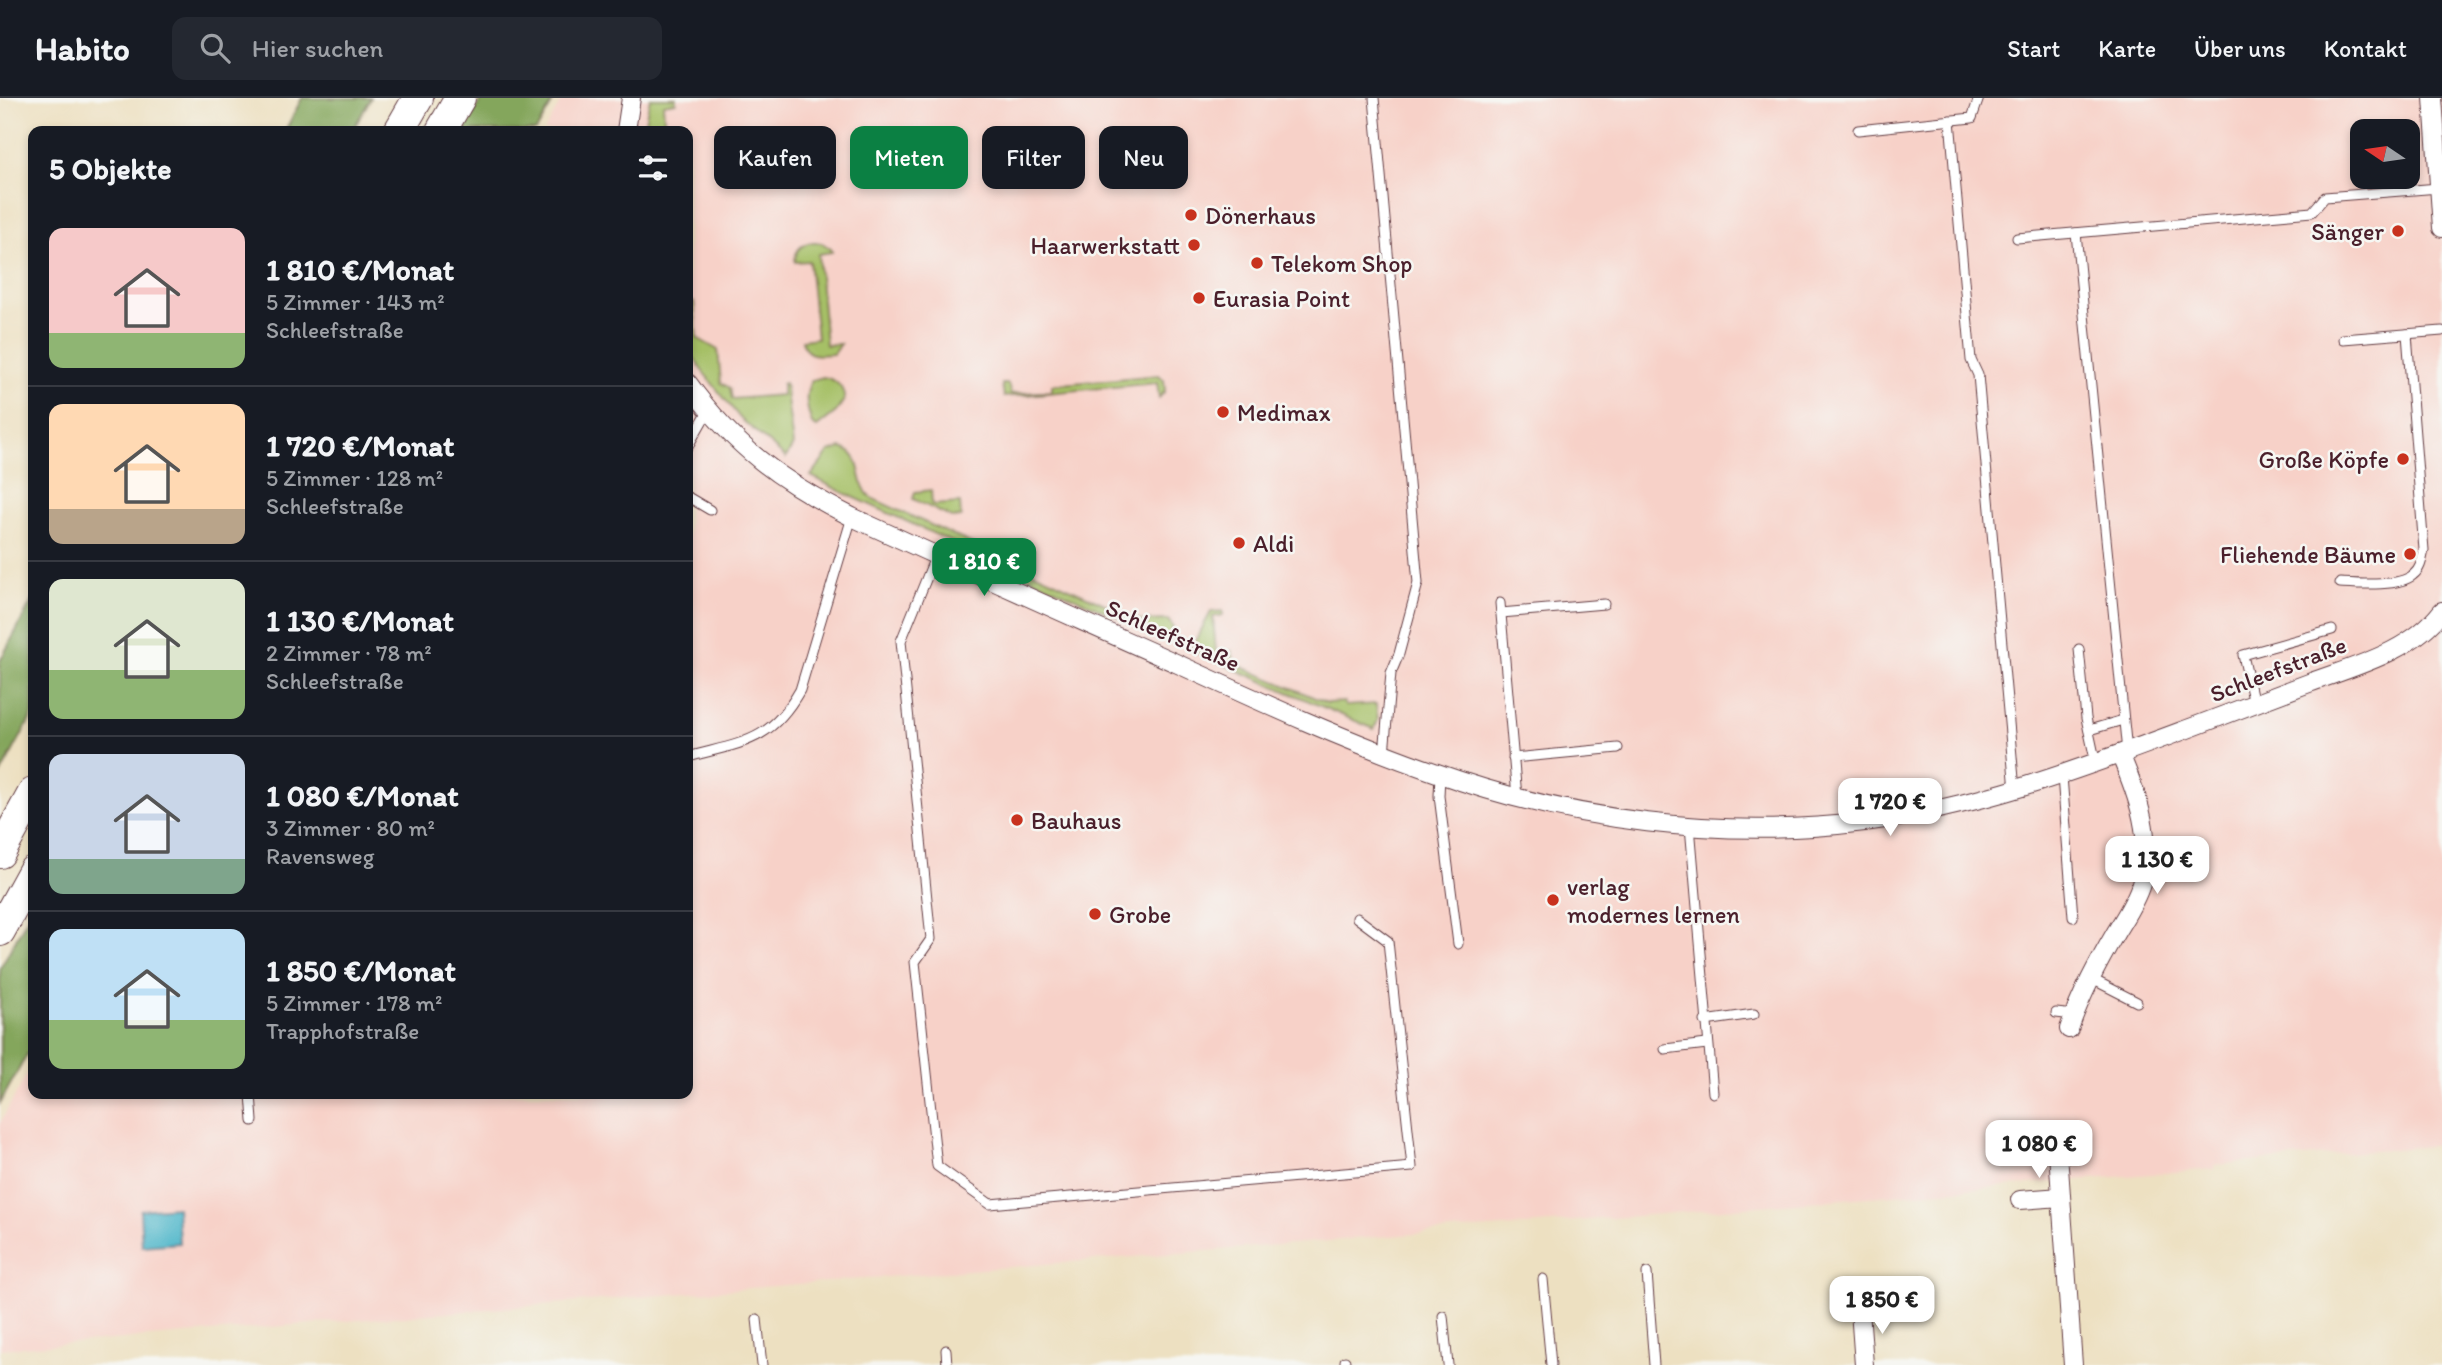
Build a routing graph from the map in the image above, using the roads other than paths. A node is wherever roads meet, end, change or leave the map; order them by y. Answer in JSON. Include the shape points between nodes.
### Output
{"nodes":[{"id":1,"x":418,"y":98,"type":"edge"},
{"id":2,"x":460,"y":98,"type":"edge"},
{"id":3,"x":631,"y":98,"type":"edge"},
{"id":4,"x":1374,"y":98,"type":"edge"},
{"id":5,"x":1979,"y":98,"type":"edge"},
{"id":6,"x":2432,"y":98,"type":"edge"},
{"id":7,"x":1950,"y":120,"type":"junction"},
{"id":8,"x":402,"y":126,"type":"edge"},
{"id":9,"x":444,"y":126,"type":"edge"},
{"id":10,"x":627,"y":126,"type":"edge"},
{"id":11,"x":2438,"y":127,"type":"edge"},
{"id":12,"x":1858,"y":130,"type":"dead end"},
{"id":13,"x":2439,"y":188,"type":"junction"},
{"id":14,"x":2442,"y":228,"type":"edge"},
{"id":15,"x":2076,"y":233,"type":"junction"},
{"id":16,"x":2017,"y":239,"type":"dead end"},
{"id":17,"x":2442,"y":331,"type":"edge"},
{"id":18,"x":2407,"y":334,"type":"junction"},
{"id":19,"x":2343,"y":339,"type":"dead end"},
{"id":20,"x":693,"y":390,"type":"edge"},
{"id":21,"x":708,"y":411,"type":"junction"},
{"id":22,"x":693,"y":437,"type":"edge"},
{"id":23,"x":693,"y":500,"type":"edge"},
{"id":24,"x":710,"y":510,"type":"dead end"},
{"id":25,"x":852,"y":517,"type":"junction"},
{"id":26,"x":936,"y":555,"type":"junction"},
{"id":27,"x":2340,"y":583,"type":"dead end"},
{"id":28,"x":1548,"y":598,"type":"dead end"},
{"id":29,"x":1500,"y":603,"type":"dead end"},
{"id":30,"x":1604,"y":604,"type":"dead end"},
{"id":31,"x":1549,"y":609,"type":"junction"},
{"id":32,"x":2442,"y":611,"type":"edge"},
{"id":33,"x":1501,"y":613,"type":"junction"},
{"id":34,"x":2332,"y":630,"type":"dead end"},
{"id":35,"x":2079,"y":649,"type":"dead end"},
{"id":36,"x":2254,"y":704,"type":"junction"},
{"id":37,"x":2123,"y":720,"type":"junction"},
{"id":38,"x":2089,"y":730,"type":"junction"},
{"id":39,"x":1618,"y":748,"type":"dead end"},
{"id":40,"x":2124,"y":753,"type":"junction"},
{"id":41,"x":1384,"y":754,"type":"junction"},
{"id":42,"x":693,"y":756,"type":"edge"},
{"id":43,"x":1513,"y":758,"type":"junction"},
{"id":44,"x":2096,"y":764,"type":"junction"},
{"id":45,"x":1440,"y":775,"type":"junction"},
{"id":46,"x":2062,"y":776,"type":"junction"},
{"id":47,"x":2015,"y":791,"type":"junction"},
{"id":48,"x":1517,"y":796,"type":"junction"},
{"id":49,"x":28,"y":802,"type":"edge"},
{"id":50,"x":1690,"y":826,"type":"junction"},
{"id":51,"x":0,"y":853,"type":"edge"},
{"id":52,"x":28,"y":880,"type":"edge"},
{"id":53,"x":2073,"y":917,"type":"dead end"},
{"id":54,"x":1357,"y":918,"type":"dead end"},
{"id":55,"x":0,"y":931,"type":"edge"},
{"id":56,"x":1458,"y":944,"type":"dead end"},
{"id":57,"x":2090,"y":978,"type":"junction"},
{"id":58,"x":2137,"y":1002,"type":"dead end"},
{"id":59,"x":1754,"y":1014,"type":"dead end"},
{"id":60,"x":2066,"y":1019,"type":"dead end"},
{"id":61,"x":1705,"y":1021,"type":"junction"},
{"id":62,"x":1707,"y":1044,"type":"junction"},
{"id":63,"x":1665,"y":1049,"type":"dead end"},
{"id":64,"x":1713,"y":1093,"type":"dead end"},
{"id":65,"x":251,"y":1099,"type":"edge"},
{"id":66,"x":253,"y":1121,"type":"dead end"},
{"id":67,"x":2058,"y":1153,"type":"dead end"},
{"id":68,"x":2060,"y":1197,"type":"junction"},
{"id":69,"x":2020,"y":1200,"type":"dead end"},
{"id":70,"x":1647,"y":1273,"type":"dead end"},
{"id":71,"x":1543,"y":1279,"type":"dead end"},
{"id":72,"x":1860,"y":1310,"type":"dead end"},
{"id":73,"x":1443,"y":1317,"type":"dead end"},
{"id":74,"x":757,"y":1319,"type":"dead end"},
{"id":75,"x":946,"y":1350,"type":"dead end"},
{"id":76,"x":762,"y":1365,"type":"edge"},
{"id":77,"x":947,"y":1365,"type":"edge"},
{"id":78,"x":1448,"y":1365,"type":"edge"},
{"id":79,"x":1551,"y":1365,"type":"edge"},
{"id":80,"x":1654,"y":1365,"type":"edge"},
{"id":81,"x":1864,"y":1365,"type":"edge"},
{"id":82,"x":2073,"y":1365,"type":"edge"}],
"edges":[{"from":1,"to":8,"type":"highway"},
{"from":2,"to":9,"type":"highway"},
{"from":3,"to":10,"type":"street"},
{"from":4,"to":41,"type":"lane","via":[[1418,583],[1391,674]]},
{"from":5,"to":7,"type":"lane","via":[[1972,118]]},
{"from":6,"to":11,"type":"street"},
{"from":7,"to":12,"type":"lane"},
{"from":7,"to":47,"type":"lane"},
{"from":11,"to":13,"type":"street"},
{"from":13,"to":14,"type":"street"},
{"from":13,"to":15,"type":"lane","via":[[2325,197],[2312,212]]},
{"from":15,"to":16,"type":"lane"},
{"from":15,"to":37,"type":"lane"},
{"from":17,"to":18,"type":"lane"},
{"from":18,"to":19,"type":"lane"},
{"from":18,"to":27,"type":"lane","via":[[2424,550],[2421,564],[2405,580]]},
{"from":20,"to":21,"type":"street","name":"Schleefstraße"},
{"from":21,"to":22,"type":"lane"},
{"from":21,"to":25,"type":"street","name":"Schleefstraße","via":[[785,481]]},
{"from":23,"to":24,"type":"lane"},
{"from":25,"to":26,"type":"street","name":"Schleefstraße"},
{"from":25,"to":42,"type":"lane","via":[[800,690],[790,709],[758,737]]},
{"from":26,"to":41,"type":"street","name":"Schleefstraße"},
{"from":26,"to":54,"type":"lane","via":[[901,641],[931,939],[915,962],[937,1166],[990,1204],[1412,1167],[1388,941]]},
{"from":28,"to":31,"type":"lane"},
{"from":29,"to":33,"type":"lane"},
{"from":30,"to":31,"type":"lane"},
{"from":31,"to":33,"type":"lane"},
{"from":32,"to":36,"type":"street","name":"Schleefstraße","via":[[2420,635],[2402,646]]},
{"from":33,"to":43,"type":"lane"},
{"from":34,"to":36,"type":"lane","via":[[2244,655]]},
{"from":35,"to":38,"type":"lane"},
{"from":36,"to":40,"type":"street","name":"Schleefstraße"},
{"from":37,"to":38,"type":"lane"},
{"from":37,"to":40,"type":"lane"},
{"from":38,"to":44,"type":"lane"},
{"from":39,"to":43,"type":"lane"},
{"from":40,"to":44,"type":"street","name":"Schleefstraße"},
{"from":40,"to":57,"type":"street","via":[[2142,810],[2145,858],[2141,886]]},
{"from":41,"to":45,"type":"street","name":"Schleefstraße"},
{"from":43,"to":48,"type":"lane"},
{"from":44,"to":46,"type":"street","name":"Schleefstraße"},
{"from":45,"to":48,"type":"street","name":"Schleefstraße"},
{"from":45,"to":56,"type":"lane"},
{"from":46,"to":47,"type":"street","name":"Schleefstraße"},
{"from":46,"to":53,"type":"lane"},
{"from":47,"to":50,"type":"street","name":"Schleefstraße","via":[[1864,822],[1766,828]]},
{"from":48,"to":50,"type":"street","name":"Schleefstraße","via":[[1598,815]]},
{"from":49,"to":51,"type":"highway"},
{"from":50,"to":61,"type":"lane"},
{"from":52,"to":55,"type":"highway"},
{"from":57,"to":58,"type":"lane"},
{"from":57,"to":60,"type":"street"},
{"from":59,"to":61,"type":"lane"},
{"from":61,"to":62,"type":"lane"},
{"from":62,"to":63,"type":"lane"},
{"from":62,"to":64,"type":"lane"},
{"from":65,"to":66,"type":"lane"},
{"from":67,"to":68,"type":"street"},
{"from":68,"to":69,"type":"street"},
{"from":68,"to":82,"type":"street"},
{"from":70,"to":80,"type":"lane"},
{"from":71,"to":79,"type":"lane"},
{"from":72,"to":81,"type":"street"},
{"from":73,"to":78,"type":"lane"},
{"from":74,"to":76,"type":"lane"},
{"from":75,"to":77,"type":"lane"}]}
